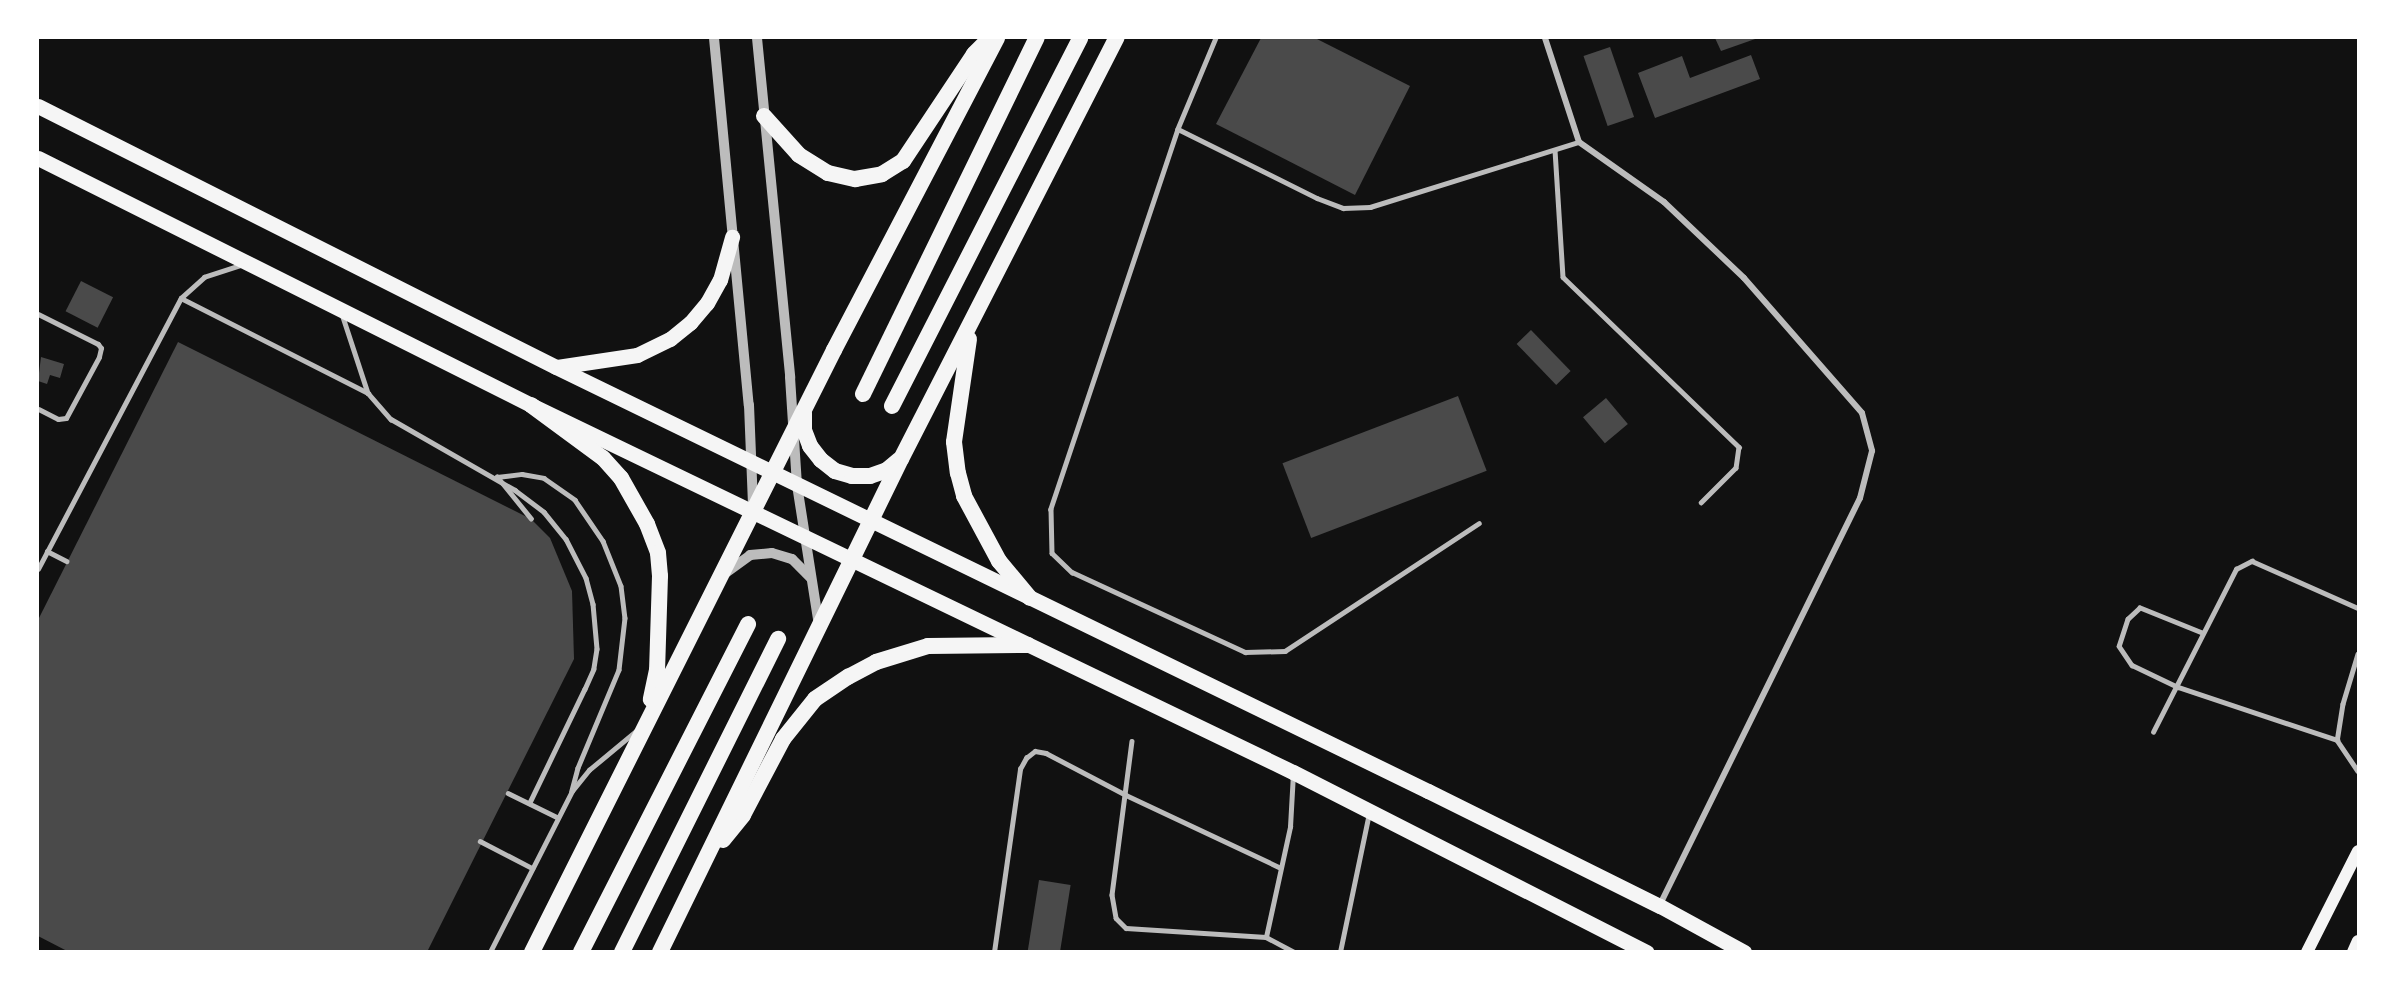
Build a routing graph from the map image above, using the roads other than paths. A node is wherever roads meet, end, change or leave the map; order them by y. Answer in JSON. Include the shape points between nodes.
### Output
{"nodes":[{"id":1,"x":714,"y":38,"type":"edge"},
{"id":2,"x":757,"y":38,"type":"edge"},
{"id":3,"x":990,"y":38,"type":"edge"},
{"id":4,"x":997,"y":38,"type":"edge"},
{"id":5,"x":1037,"y":38,"type":"edge"},
{"id":6,"x":1080,"y":38,"type":"edge"},
{"id":7,"x":1116,"y":38,"type":"edge"},
{"id":8,"x":1216,"y":38,"type":"edge"},
{"id":9,"x":1545,"y":38,"type":"edge"},
{"id":10,"x":38,"y":106,"type":"edge"},
{"id":11,"x":764,"y":116,"type":"junction"},
{"id":12,"x":1178,"y":129,"type":"junction"},
{"id":13,"x":1580,"y":142,"type":"junction"},
{"id":14,"x":1555,"y":150,"type":"junction"},
{"id":15,"x":38,"y":158,"type":"edge"},
{"id":16,"x":732,"y":237,"type":"junction"},
{"id":17,"x":246,"y":264,"type":"junction"},
{"id":18,"x":181,"y":298,"type":"junction"},
{"id":19,"x":341,"y":311,"type":"junction"},
{"id":20,"x":38,"y":314,"type":"edge"},
{"id":21,"x":973,"y":319,"type":"junction"},
{"id":22,"x":556,"y":367,"type":"junction"},
{"id":23,"x":368,"y":393,"type":"junction"},
{"id":24,"x":863,"y":394,"type":"dead end"},
{"id":25,"x":531,"y":405,"type":"junction"},
{"id":26,"x":892,"y":406,"type":"dead end"},
{"id":27,"x":38,"y":409,"type":"edge"},
{"id":28,"x":804,"y":412,"type":"junction"},
{"id":29,"x":794,"y":434,"type":"junction"},
{"id":30,"x":901,"y":459,"type":"junction"},
{"id":31,"x":751,"y":463,"type":"junction"},
{"id":32,"x":773,"y":474,"type":"junction"},
{"id":33,"x":496,"y":477,"type":"junction"},
{"id":34,"x":797,"y":485,"type":"junction"},
{"id":35,"x":1701,"y":503,"type":"dead end"},
{"id":36,"x":753,"y":512,"type":"junction"},
{"id":37,"x":531,"y":519,"type":"dead end"},
{"id":38,"x":871,"y":522,"type":"junction"},
{"id":39,"x":1479,"y":523,"type":"dead end"},
{"id":40,"x":803,"y":536,"type":"junction"},
{"id":41,"x":46,"y":551,"type":"junction"},
{"id":42,"x":852,"y":560,"type":"junction"},
{"id":43,"x":68,"y":561,"type":"dead end"},
{"id":44,"x":38,"y":569,"type":"edge"},
{"id":45,"x":811,"y":578,"type":"junction"},
{"id":46,"x":717,"y":582,"type":"junction"},
{"id":47,"x":1030,"y":598,"type":"junction"},
{"id":48,"x":2358,"y":608,"type":"edge"},
{"id":49,"x":748,"y":624,"type":"dead end"},
{"id":50,"x":819,"y":627,"type":"junction"},
{"id":51,"x":2202,"y":633,"type":"junction"},
{"id":52,"x":778,"y":639,"type":"dead end"},
{"id":53,"x":1028,"y":645,"type":"junction"},
{"id":54,"x":2358,"y":654,"type":"edge"},
{"id":55,"x":2178,"y":687,"type":"junction"},
{"id":56,"x":645,"y":723,"type":"junction"},
{"id":57,"x":2154,"y":732,"type":"dead end"},
{"id":58,"x":2337,"y":740,"type":"junction"},
{"id":59,"x":1132,"y":741,"type":"dead end"},
{"id":60,"x":2358,"y":771,"type":"edge"},
{"id":61,"x":1293,"y":772,"type":"junction"},
{"id":62,"x":572,"y":791,"type":"junction"},
{"id":63,"x":508,"y":793,"type":"dead end"},
{"id":64,"x":1126,"y":795,"type":"junction"},
{"id":65,"x":530,"y":803,"type":"junction"},
{"id":66,"x":1370,"y":811,"type":"junction"},
{"id":67,"x":557,"y":817,"type":"junction"},
{"id":68,"x":480,"y":841,"type":"dead end"},
{"id":69,"x":2358,"y":851,"type":"edge"},
{"id":70,"x":708,"y":856,"type":"junction"},
{"id":71,"x":1280,"y":867,"type":"junction"},
{"id":72,"x":532,"y":868,"type":"junction"},
{"id":73,"x":1660,"y":906,"type":"junction"},
{"id":74,"x":1266,"y":937,"type":"junction"},
{"id":75,"x":2358,"y":941,"type":"edge"},
{"id":76,"x":447,"y":951,"type":"edge"},
{"id":77,"x":452,"y":951,"type":"edge"},
{"id":78,"x":490,"y":951,"type":"edge"},
{"id":79,"x":532,"y":951,"type":"edge"},
{"id":80,"x":581,"y":951,"type":"edge"},
{"id":81,"x":622,"y":951,"type":"edge"},
{"id":82,"x":660,"y":951,"type":"edge"},
{"id":83,"x":994,"y":951,"type":"edge"},
{"id":84,"x":1294,"y":951,"type":"edge"},
{"id":85,"x":1340,"y":951,"type":"edge"},
{"id":86,"x":1647,"y":951,"type":"edge"},
{"id":87,"x":1744,"y":951,"type":"edge"},
{"id":88,"x":2307,"y":951,"type":"edge"},
{"id":89,"x":2353,"y":951,"type":"edge"}],
"edges":[{"from":1,"to":16,"type":"street"},
{"from":2,"to":11,"type":"street"},
{"from":3,"to":11,"type":"highway","via":[[974,54],[903,161],[882,174],[855,179],[828,173],[799,155]]},
{"from":4,"to":28,"type":"highway"},
{"from":5,"to":24,"type":"highway"},
{"from":6,"to":26,"type":"highway"},
{"from":7,"to":21,"type":"highway"},
{"from":8,"to":12,"type":"lane"},
{"from":9,"to":13,"type":"street"},
{"from":10,"to":22,"type":"main road"},
{"from":11,"to":29,"type":"street"},
{"from":12,"to":14,"type":"lane","via":[[1343,208],[1370,207]]},
{"from":12,"to":39,"type":"lane","via":[[1051,509],[1052,553],[1072,572],[1245,652],[1285,651]]},
{"from":13,"to":14,"type":"lane"},
{"from":13,"to":73,"type":"street","via":[[1664,202],[1744,278],[1862,413],[1872,451],[1860,498]]},
{"from":14,"to":35,"type":"lane","via":[[1563,277],[1739,447],[1736,468]]},
{"from":15,"to":17,"type":"main road"},
{"from":16,"to":22,"type":"main road","via":[[720,280],[707,303],[670,339],[637,355]]},
{"from":16,"to":31,"type":"street"},
{"from":17,"to":18,"type":"lane","via":[[204,277]]},
{"from":17,"to":19,"type":"main road"},
{"from":18,"to":23,"type":"lane"},
{"from":18,"to":41,"type":"lane"},
{"from":19,"to":23,"type":"lane"},
{"from":19,"to":25,"type":"main road"},
{"from":20,"to":27,"type":"street","via":[[101,348],[66,418],[58,419]]},
{"from":21,"to":30,"type":"highway"},
{"from":21,"to":47,"type":"highway","via":[[957,410],[954,442],[958,473],[964,496],[999,561]]},
{"from":22,"to":31,"type":"main road"},
{"from":23,"to":33,"type":"lane","via":[[391,419]]},
{"from":25,"to":36,"type":"main road"},
{"from":25,"to":56,"type":"highway","via":[[603,458],[621,478],[658,553],[660,638]]},
{"from":28,"to":29,"type":"highway"},
{"from":28,"to":30,"type":"highway","via":[[804,430],[810,446],[835,471],[870,476]]},
{"from":29,"to":32,"type":"highway"},
{"from":29,"to":34,"type":"street"},
{"from":30,"to":38,"type":"highway"},
{"from":31,"to":32,"type":"main road"},
{"from":31,"to":36,"type":"street"},
{"from":32,"to":34,"type":"main road"},
{"from":32,"to":36,"type":"highway"},
{"from":33,"to":37,"type":"lane"},
{"from":33,"to":62,"type":"lane","via":[[522,474],[544,478],[576,500],[603,541],[621,586],[625,618],[619,670]]},
{"from":33,"to":65,"type":"lane","via":[[544,512],[566,539],[586,578],[597,632],[594,669]]},
{"from":34,"to":38,"type":"main road"},
{"from":34,"to":40,"type":"street"},
{"from":36,"to":40,"type":"main road"},
{"from":36,"to":46,"type":"highway"},
{"from":38,"to":42,"type":"highway"},
{"from":38,"to":47,"type":"main road"},
{"from":40,"to":42,"type":"main road"},
{"from":40,"to":45,"type":"street"},
{"from":41,"to":43,"type":"lane"},
{"from":41,"to":44,"type":"lane"},
{"from":42,"to":50,"type":"highway"},
{"from":42,"to":53,"type":"main road"},
{"from":45,"to":46,"type":"street","via":[[792,559],[761,553],[740,560]]},
{"from":45,"to":50,"type":"street"},
{"from":46,"to":56,"type":"highway"},
{"from":47,"to":73,"type":"main road"},
{"from":48,"to":51,"type":"lane","via":[[2252,561],[2236,569]]},
{"from":49,"to":80,"type":"highway"},
{"from":50,"to":70,"type":"highway"},
{"from":51,"to":55,"type":"lane"},
{"from":51,"to":55,"type":"lane","via":[[2140,608],[2128,619],[2119,646],[2133,665]]},
{"from":52,"to":81,"type":"highway"},
{"from":53,"to":61,"type":"main road"},
{"from":53,"to":70,"type":"highway","via":[[928,646],[876,662],[848,677],[815,699],[790,731],[743,816]]},
{"from":54,"to":58,"type":"lane"},
{"from":55,"to":57,"type":"lane"},
{"from":55,"to":58,"type":"lane"},
{"from":56,"to":62,"type":"lane","via":[[589,770]]},
{"from":56,"to":79,"type":"highway"},
{"from":58,"to":60,"type":"lane"},
{"from":59,"to":64,"type":"lane"},
{"from":61,"to":66,"type":"main road"},
{"from":61,"to":71,"type":"lane","via":[[1290,827]]},
{"from":62,"to":67,"type":"lane"},
{"from":63,"to":65,"type":"lane"},
{"from":64,"to":71,"type":"lane"},
{"from":64,"to":74,"type":"lane","via":[[1112,896],[1121,924],[1126,928]]},
{"from":64,"to":83,"type":"lane","via":[[1046,753],[1035,752],[1026,758],[1020,769]]},
{"from":65,"to":67,"type":"lane"},
{"from":66,"to":85,"type":"lane"},
{"from":66,"to":86,"type":"main road"},
{"from":67,"to":72,"type":"lane"},
{"from":68,"to":72,"type":"lane"},
{"from":69,"to":88,"type":"main road"},
{"from":70,"to":82,"type":"highway"},
{"from":71,"to":74,"type":"lane"},
{"from":72,"to":78,"type":"lane"},
{"from":73,"to":87,"type":"main road"},
{"from":74,"to":84,"type":"lane"},
{"from":75,"to":89,"type":"main road"},
{"from":76,"to":77,"type":"lane"}]}
